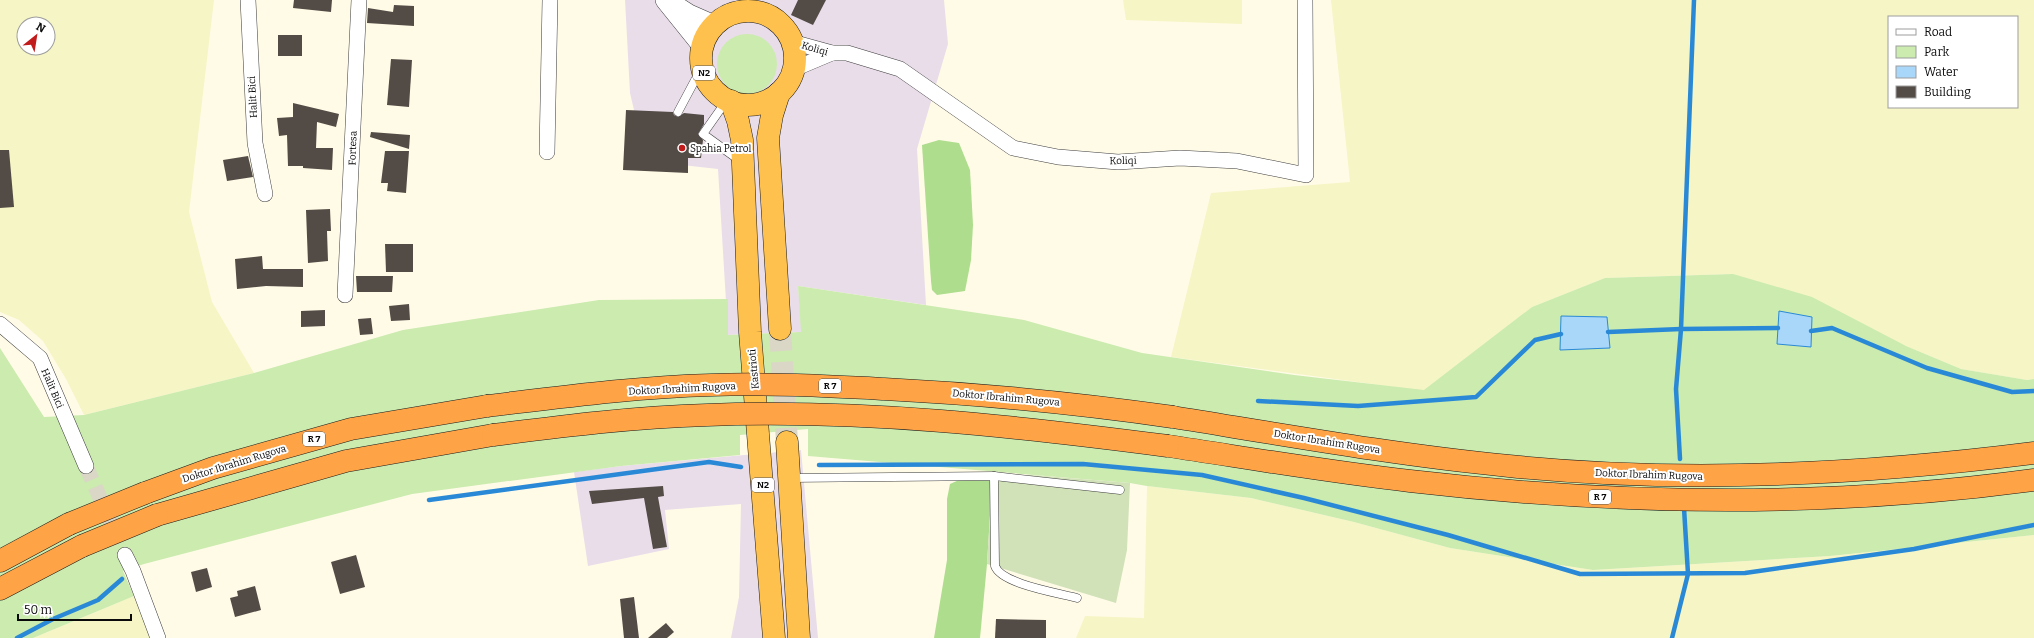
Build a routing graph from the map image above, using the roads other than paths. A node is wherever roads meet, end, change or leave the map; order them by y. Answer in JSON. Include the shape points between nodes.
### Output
{"nodes":[{"id":1,"x":248,"y":0,"type":"edge"},
{"id":2,"x":359,"y":0,"type":"edge"},
{"id":3,"x":550,"y":0,"type":"edge"},
{"id":4,"x":665,"y":0,"type":"edge"},
{"id":5,"x":668,"y":0,"type":"edge"},
{"id":6,"x":768,"y":0,"type":"edge"},
{"id":7,"x":1305,"y":0,"type":"edge"},
{"id":8,"x":722,"y":14,"type":"edge"},
{"id":9,"x":776,"y":20,"type":"junction"},
{"id":10,"x":792,"y":42,"type":"junction"},
{"id":11,"x":832,"y":53,"type":"junction"},
{"id":12,"x":702,"y":57,"type":"junction"},
{"id":13,"x":794,"y":69,"type":"junction"},
{"id":14,"x":779,"y":92,"type":"junction"},
{"id":15,"x":729,"y":100,"type":"junction"},
{"id":16,"x":678,"y":112,"type":"dead end"},
{"id":17,"x":547,"y":152,"type":"dead end"},
{"id":18,"x":743,"y":163,"type":"junction"},
{"id":19,"x":265,"y":194,"type":"dead end"},
{"id":20,"x":345,"y":295,"type":"dead end"},
{"id":21,"x":0,"y":324,"type":"edge"},
{"id":22,"x":780,"y":330,"type":"tunnel mouth"},
{"id":23,"x":787,"y":442,"type":"tunnel mouth"},
{"id":24,"x":2034,"y":453,"type":"edge"},
{"id":25,"x":86,"y":466,"type":"tunnel mouth"},
{"id":26,"x":994,"y":476,"type":"junction"},
{"id":27,"x":789,"y":478,"type":"junction"},
{"id":28,"x":2034,"y":480,"type":"edge"},
{"id":29,"x":1120,"y":490,"type":"dead end"},
{"id":30,"x":125,"y":555,"type":"tunnel mouth"},
{"id":31,"x":0,"y":561,"type":"edge"},
{"id":32,"x":0,"y":589,"type":"edge"},
{"id":33,"x":1077,"y":598,"type":"dead end"},
{"id":34,"x":158,"y":638,"type":"edge"},
{"id":35,"x":774,"y":638,"type":"edge"},
{"id":36,"x":799,"y":638,"type":"edge"}],
"edges":[{"from":1,"to":19,"type":"street","name":"Halit Bici","via":[[255,143]]},
{"from":2,"to":20,"type":"street","name":"Fortesa"},
{"from":3,"to":17,"type":"street"},
{"from":4,"to":12,"type":"street"},
{"from":5,"to":8,"type":"street","via":[[688,14]]},
{"from":6,"to":9,"type":"highway"},
{"from":7,"to":11,"type":"street","name":"Koliqi","via":[[1306,175],[1238,161],[1180,158],[1118,162],[1058,157],[1013,148],[900,69],[847,53]]},
{"from":8,"to":9,"type":"highway","via":[[750,10],[764,13]]},
{"from":8,"to":12,"type":"highway","via":[[707,35]]},
{"from":9,"to":10,"type":"highway","via":[[786,29]]},
{"from":10,"to":11,"type":"street","name":"Koliqi"},
{"from":10,"to":13,"type":"highway","via":[[795,55]]},
{"from":11,"to":13,"type":"street"},
{"from":12,"to":15,"type":"highway","number":"N2","via":[[711,86]]},
{"from":12,"to":16,"type":"lane"},
{"from":13,"to":14,"type":"highway","via":[[788,82]]},
{"from":14,"to":15,"type":"highway","via":[[769,100],[756,104]]},
{"from":14,"to":22,"type":"highway","via":[[768,138]]},
{"from":15,"to":18,"type":"highway","name":"Kastrioti","number":"N2","via":[[738,121]]},
{"from":15,"to":18,"type":"lane","via":[[703,134]]},
{"from":18,"to":35,"type":"highway","name":"Kastrioti","number":"N2","via":[[750,332]]},
{"from":21,"to":25,"type":"street","name":"Halit Bici","via":[[40,358]]},
{"from":23,"to":27,"type":"highway"},
{"from":24,"to":31,"type":"highway","name":"Doktor Ibrahim Rugova","number":"R 7","bridge":true,"via":[[1955,463],[1786,475],[1633,475],[1509,466],[1391,452],[1085,404],[970,393],[814,385],[711,385],[594,393],[487,406],[351,428],[213,468],[145,493],[69,524]]},
{"from":26,"to":27,"type":"lane"},
{"from":26,"to":29,"type":"lane"},
{"from":26,"to":33,"type":"lane","via":[[996,571],[1019,583]]},
{"from":27,"to":36,"type":"highway"},
{"from":28,"to":32,"type":"highway","number":"R 7","bridge":true,"via":[[1965,489],[1818,498],[1641,499],[1410,481],[1168,446],[976,423],[792,414],[706,414],[598,421],[493,435],[346,461],[157,515],[82,546]]},
{"from":30,"to":34,"type":"street","via":[[134,571]]}]}
